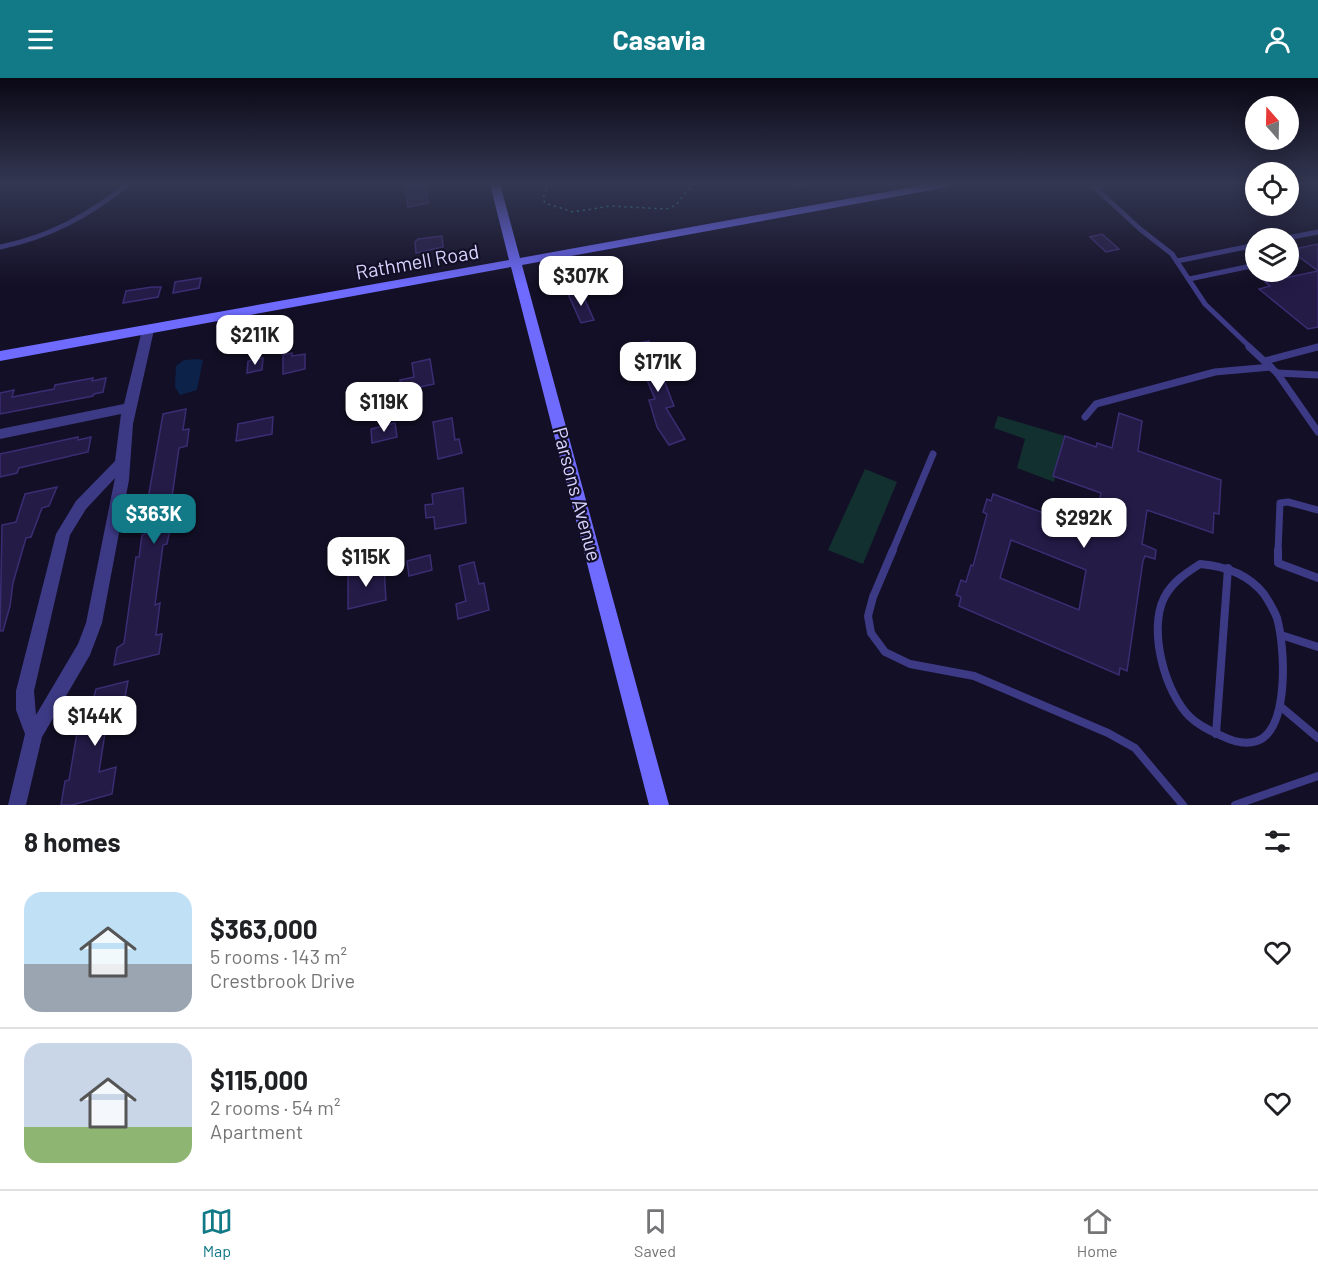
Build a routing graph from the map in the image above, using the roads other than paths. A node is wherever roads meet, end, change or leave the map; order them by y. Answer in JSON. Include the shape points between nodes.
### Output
{"nodes":[{"id":1,"x":80,"y":218,"type":"edge"},
{"id":2,"x":504,"y":218,"type":"edge"},
{"id":3,"x":762,"y":218,"type":"edge"},
{"id":4,"x":1128,"y":218,"type":"edge"},
{"id":5,"x":1318,"y":232,"type":"edge"},
{"id":6,"x":1299,"y":236,"type":"edge"},
{"id":7,"x":0,"y":247,"type":"edge"},
{"id":8,"x":1245,"y":247,"type":"edge"},
{"id":9,"x":1177,"y":261,"type":"junction"},
{"id":10,"x":516,"y":263,"type":"junction"},
{"id":11,"x":1245,"y":267,"type":"edge"},
{"id":12,"x":1189,"y":279,"type":"junction"},
{"id":13,"x":148,"y":330,"type":"junction"},
{"id":14,"x":1318,"y":347,"type":"edge"},
{"id":15,"x":0,"y":357,"type":"edge"},
{"id":16,"x":1265,"y":361,"type":"junction"},
{"id":17,"x":1271,"y":367,"type":"junction"},
{"id":18,"x":1277,"y":373,"type":"junction"},
{"id":19,"x":1318,"y":375,"type":"edge"},
{"id":20,"x":131,"y":406,"type":"junction"},
{"id":21,"x":1085,"y":417,"type":"dead end"},
{"id":22,"x":1318,"y":432,"type":"edge"},
{"id":23,"x":0,"y":434,"type":"edge"},
{"id":24,"x":933,"y":454,"type":"dead end"},
{"id":25,"x":121,"y":464,"type":"junction"},
{"id":26,"x":1318,"y":510,"type":"edge"},
{"id":27,"x":1228,"y":568,"type":"junction"},
{"id":28,"x":1318,"y":578,"type":"edge"},
{"id":29,"x":1281,"y":635,"type":"junction"},
{"id":30,"x":1318,"y":647,"type":"edge"},
{"id":31,"x":1280,"y":706,"type":"junction"},
{"id":32,"x":34,"y":734,"type":"junction"},
{"id":33,"x":1216,"y":734,"type":"junction"},
{"id":34,"x":1318,"y":738,"type":"edge"},
{"id":35,"x":1318,"y":776,"type":"edge"},
{"id":36,"x":17,"y":805,"type":"edge"},
{"id":37,"x":658,"y":805,"type":"edge"},
{"id":38,"x":1183,"y":805,"type":"edge"},
{"id":39,"x":1235,"y":805,"type":"edge"}],
"edges":[{"from":1,"to":7,"type":"lane","via":[[33,241]]},
{"from":2,"to":10,"type":"street","name":"Parsons Avenue"},
{"from":3,"to":10,"type":"street","name":"Rathmell Road"},
{"from":4,"to":9,"type":"lane"},
{"from":5,"to":6,"type":"lane"},
{"from":8,"to":9,"type":"lane"},
{"from":9,"to":12,"type":"lane"},
{"from":10,"to":13,"type":"street","name":"Rathmell Road"},
{"from":10,"to":37,"type":"street","name":"Parsons Avenue"},
{"from":11,"to":12,"type":"lane"},
{"from":12,"to":16,"type":"lane","via":[[1205,304]]},
{"from":13,"to":15,"type":"street","name":"Rathmell Road"},
{"from":13,"to":20,"type":"street"},
{"from":14,"to":16,"type":"lane"},
{"from":16,"to":17,"type":"lane"},
{"from":17,"to":18,"type":"lane"},
{"from":17,"to":21,"type":"lane","via":[[1215,372],[1096,404]]},
{"from":18,"to":19,"type":"lane"},
{"from":18,"to":22,"type":"lane"},
{"from":20,"to":23,"type":"street"},
{"from":20,"to":25,"type":"street"},
{"from":24,"to":38,"type":"lane","via":[[873,597],[868,616],[871,633],[885,652],[910,664],[974,676],[1108,733],[1135,748]]},
{"from":25,"to":32,"type":"street","via":[[122,480],[94,623],[84,649]]},
{"from":25,"to":32,"type":"street","via":[[98,485],[63,534],[25,691],[25,710]]},
{"from":26,"to":28,"type":"lane","via":[[1288,502],[1280,503],[1278,509],[1278,563]]},
{"from":27,"to":29,"type":"lane","via":[[1260,588],[1271,605]]},
{"from":27,"to":33,"type":"lane"},
{"from":27,"to":33,"type":"lane","via":[[1200,564],[1185,572],[1171,584],[1162,600],[1157,627],[1158,653],[1173,691],[1190,717]]},
{"from":29,"to":30,"type":"lane"},
{"from":29,"to":31,"type":"lane"},
{"from":31,"to":33,"type":"lane","via":[[1270,731],[1256,743],[1240,744]]},
{"from":31,"to":34,"type":"lane"},
{"from":32,"to":36,"type":"street"},
{"from":35,"to":39,"type":"lane"}]}
